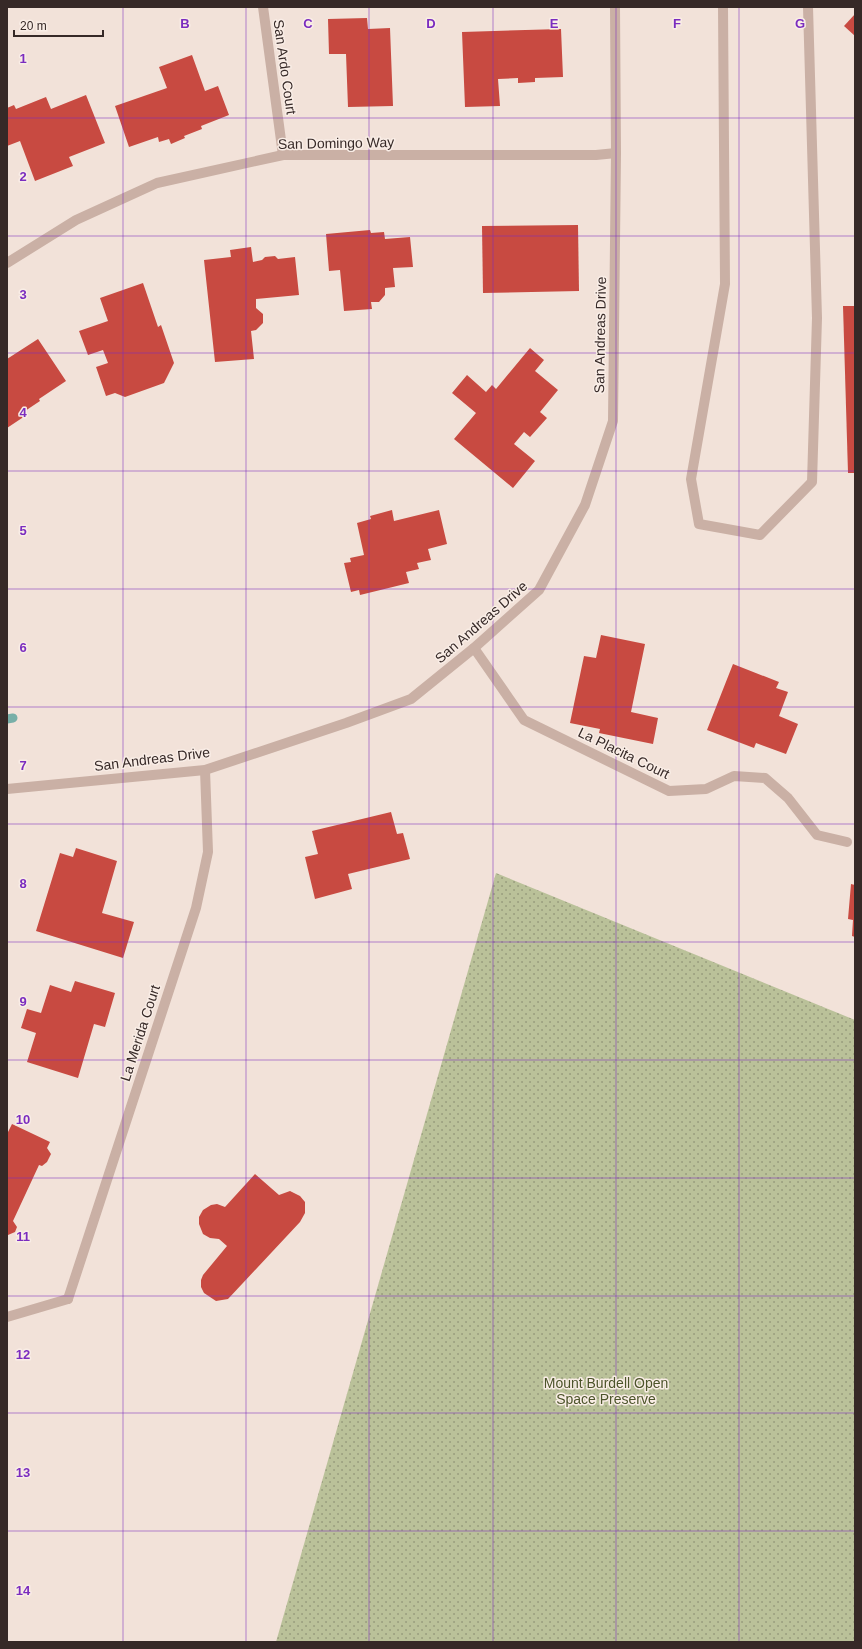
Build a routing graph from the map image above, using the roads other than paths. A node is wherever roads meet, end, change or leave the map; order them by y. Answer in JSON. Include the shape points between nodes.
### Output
{"nodes":[{"id":1,"x":263,"y":7,"type":"edge"},
{"id":2,"x":614,"y":7,"type":"edge"},
{"id":3,"x":723,"y":7,"type":"edge"},
{"id":4,"x":808,"y":7,"type":"edge"},
{"id":5,"x":616,"y":153,"type":"junction"},
{"id":6,"x":283,"y":155,"type":"junction"},
{"id":7,"x":7,"y":263,"type":"edge"},
{"id":8,"x":474,"y":648,"type":"junction"},
{"id":9,"x":205,"y":770,"type":"junction"},
{"id":10,"x":7,"y":789,"type":"edge"},
{"id":11,"x":846,"y":842,"type":"dead end"},
{"id":12,"x":7,"y":1317,"type":"edge"}],
"edges":[{"from":1,"to":6,"type":"street","name":"San Ardo Court"},
{"from":2,"to":5,"type":"street","name":"San Andreas Drive"},
{"from":3,"to":4,"type":"street","via":[[725,284],[691,479],[699,524],[760,535],[812,482],[817,318]]},
{"from":5,"to":6,"type":"street","name":"San Domingo Way"},
{"from":5,"to":8,"type":"street","name":"San Andreas Drive","via":[[613,421],[585,505],[539,590]]},
{"from":6,"to":7,"type":"street","name":"San Domingo Way","via":[[157,183],[76,220]]},
{"from":8,"to":9,"type":"street","name":"San Andreas Drive","via":[[411,699]]},
{"from":8,"to":11,"type":"street","name":"La Placita Court","via":[[524,720],[669,791],[706,789],[734,776],[765,778],[788,798],[817,835]]},
{"from":9,"to":10,"type":"street","name":"San Andreas Drive"},
{"from":9,"to":12,"type":"street","name":"La Merida Court","via":[[208,852],[196,908],[68,1299]]}]}
